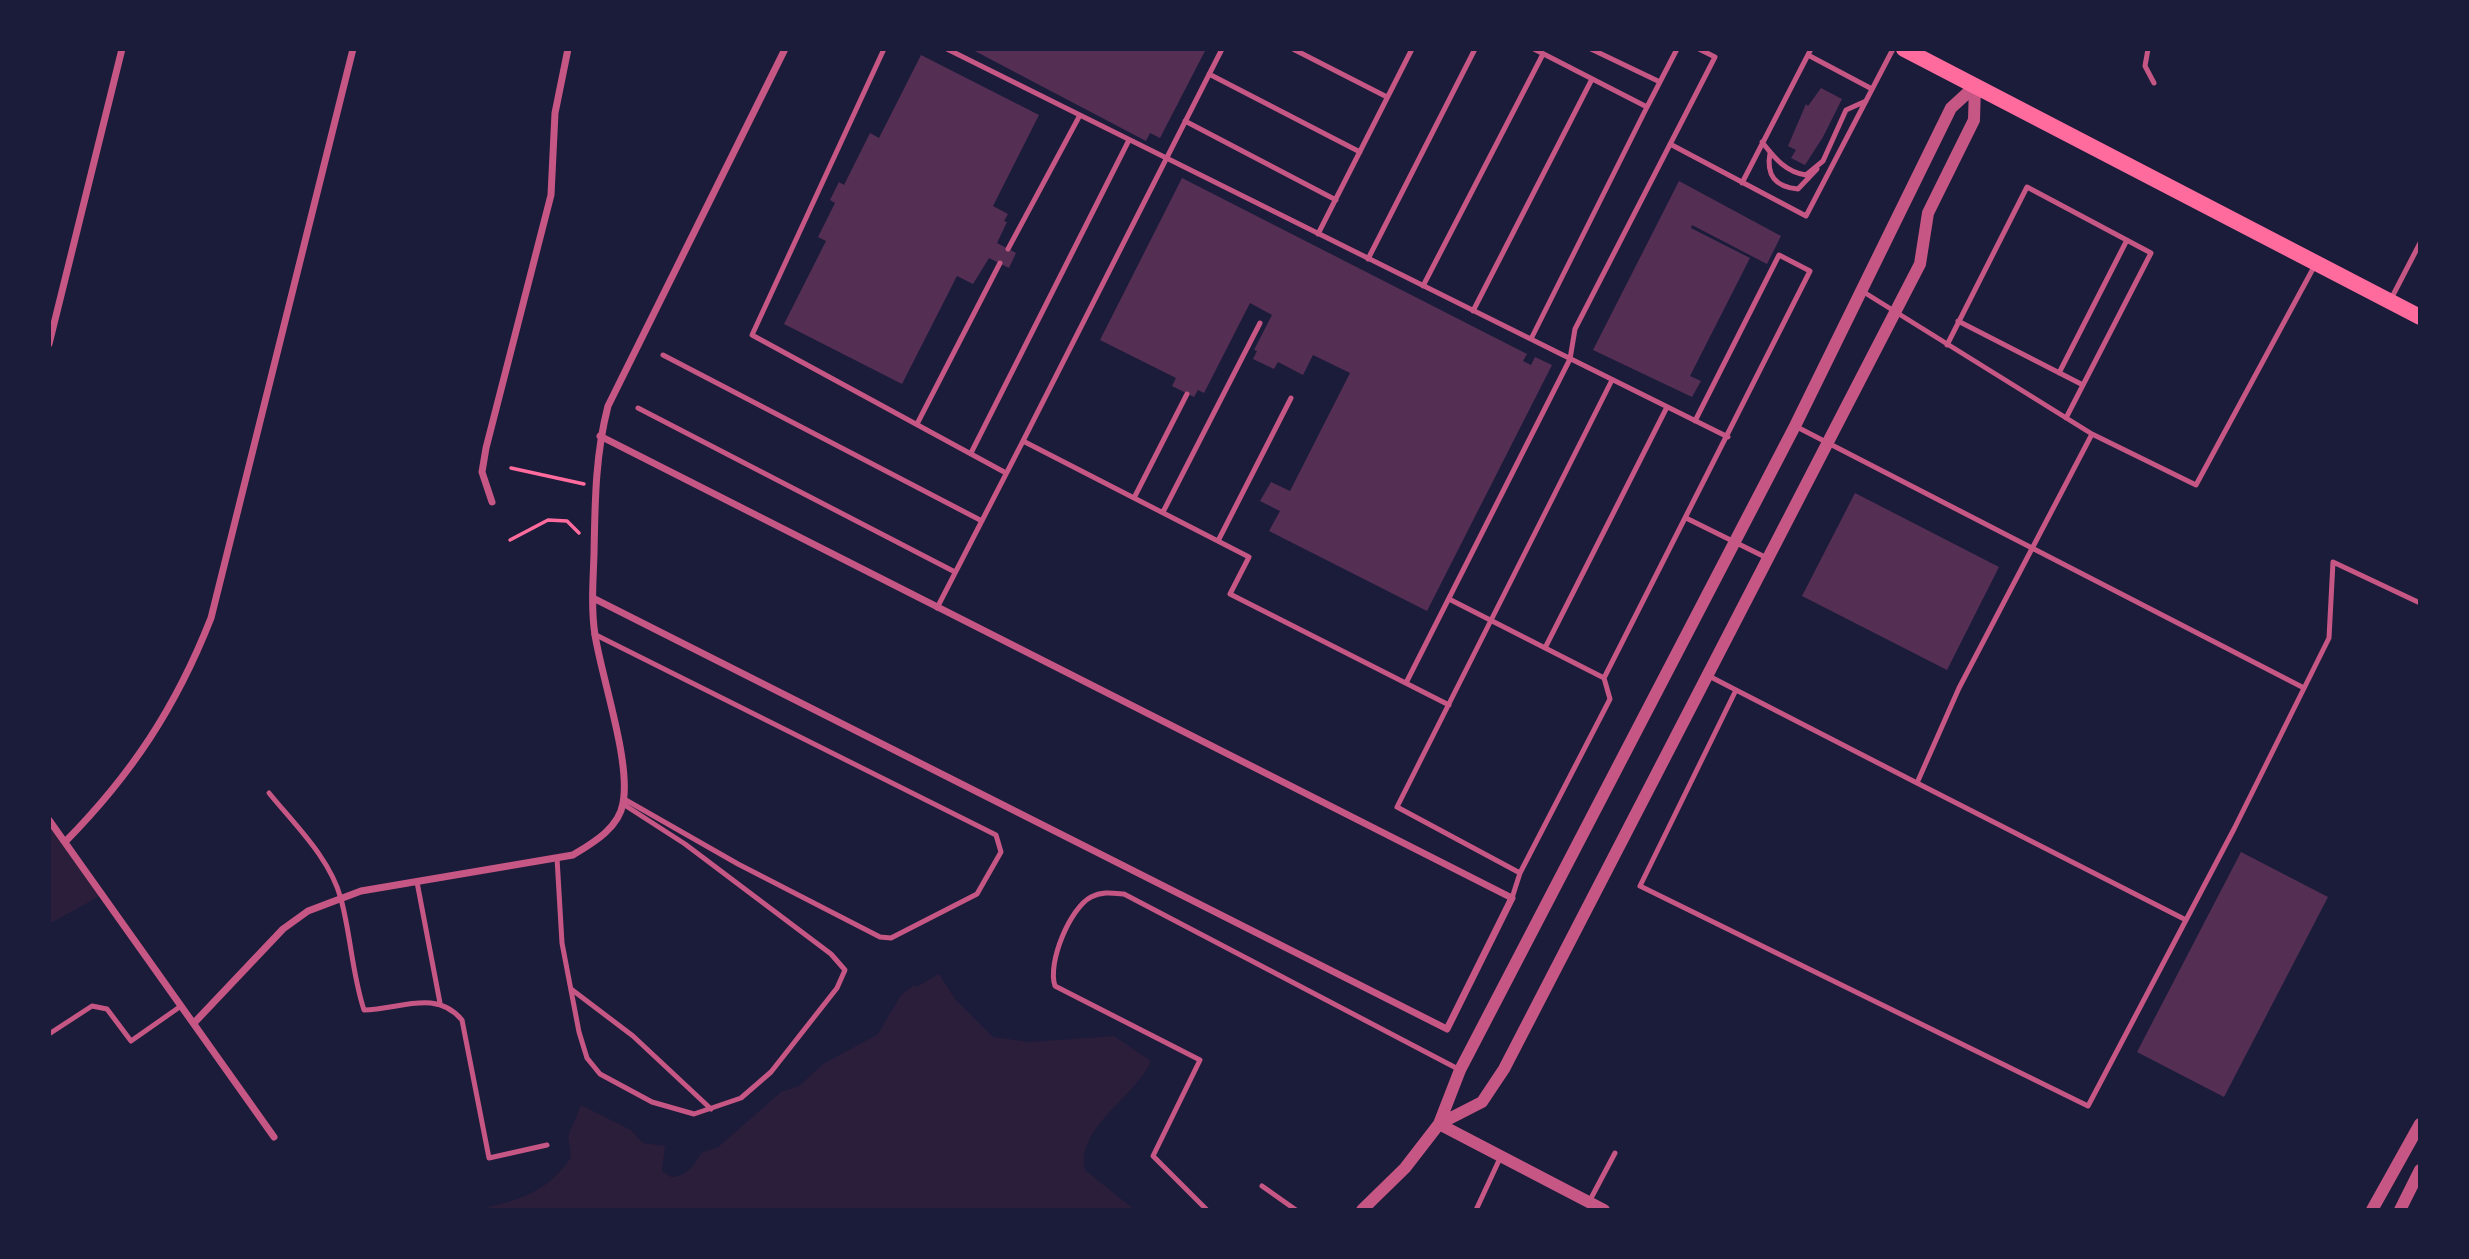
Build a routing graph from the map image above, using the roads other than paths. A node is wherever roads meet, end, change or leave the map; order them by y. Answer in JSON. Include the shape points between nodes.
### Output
{"nodes":[{"id":1,"x":122,"y":49,"type":"edge"},
{"id":2,"x":353,"y":49,"type":"edge"},
{"id":3,"x":568,"y":49,"type":"edge"},
{"id":4,"x":785,"y":49,"type":"edge"},
{"id":5,"x":884,"y":49,"type":"edge"},
{"id":6,"x":947,"y":49,"type":"edge"},
{"id":7,"x":1222,"y":49,"type":"edge"},
{"id":8,"x":1293,"y":49,"type":"edge"},
{"id":9,"x":1412,"y":49,"type":"edge"},
{"id":10,"x":1475,"y":49,"type":"edge"},
{"id":11,"x":1534,"y":49,"type":"edge"},
{"id":12,"x":1591,"y":49,"type":"edge"},
{"id":13,"x":1677,"y":49,"type":"edge"},
{"id":14,"x":1699,"y":49,"type":"edge"},
{"id":15,"x":1893,"y":49,"type":"edge"},
{"id":16,"x":1904,"y":49,"type":"edge"},
{"id":17,"x":2148,"y":49,"type":"edge"},
{"id":18,"x":1810,"y":52,"type":"edge"},
{"id":19,"x":1543,"y":54,"type":"junction"},
{"id":20,"x":1209,"y":74,"type":"junction"},
{"id":21,"x":1592,"y":79,"type":"junction"},
{"id":22,"x":1660,"y":82,"type":"junction"},
{"id":23,"x":2154,"y":83,"type":"dead end"},
{"id":24,"x":1975,"y":86,"type":"junction"},
{"id":25,"x":1872,"y":89,"type":"junction"},
{"id":26,"x":1387,"y":97,"type":"junction"},
{"id":27,"x":1866,"y":101,"type":"junction"},
{"id":28,"x":1647,"y":107,"type":"junction"},
{"id":29,"x":1080,"y":115,"type":"junction"},
{"id":30,"x":1185,"y":121,"type":"junction"},
{"id":31,"x":1129,"y":140,"type":"junction"},
{"id":32,"x":1762,"y":142,"type":"junction"},
{"id":33,"x":1668,"y":147,"type":"junction"},
{"id":34,"x":1360,"y":152,"type":"junction"},
{"id":35,"x":1770,"y":153,"type":"junction"},
{"id":36,"x":1167,"y":159,"type":"junction"},
{"id":37,"x":1823,"y":161,"type":"junction"},
{"id":38,"x":1742,"y":183,"type":"junction"},
{"id":39,"x":1336,"y":200,"type":"junction"},
{"id":40,"x":1318,"y":234,"type":"junction"},
{"id":41,"x":2127,"y":240,"type":"junction"},
{"id":42,"x":2420,"y":243,"type":"edge"},
{"id":43,"x":1008,"y":249,"type":"dead end"},
{"id":44,"x":1368,"y":258,"type":"junction"},
{"id":45,"x":2316,"y":262,"type":"junction"},
{"id":46,"x":1000,"y":263,"type":"dead end"},
{"id":47,"x":1423,"y":286,"type":"junction"},
{"id":48,"x":1862,"y":291,"type":"junction"},
{"id":49,"x":2390,"y":301,"type":"junction"},
{"id":50,"x":1473,"y":311,"type":"junction"},
{"id":51,"x":1896,"y":311,"type":"junction"},
{"id":52,"x":2420,"y":317,"type":"edge"},
{"id":53,"x":1958,"y":321,"type":"junction"},
{"id":54,"x":1260,"y":323,"type":"dead end"},
{"id":55,"x":1531,"y":339,"type":"junction"},
{"id":56,"x":49,"y":344,"type":"edge"},
{"id":57,"x":1947,"y":345,"type":"junction"},
{"id":58,"x":663,"y":355,"type":"dead end"},
{"id":59,"x":1570,"y":359,"type":"junction"},
{"id":60,"x":2059,"y":373,"type":"junction"},
{"id":61,"x":1612,"y":380,"type":"junction"},
{"id":62,"x":2083,"y":385,"type":"junction"},
{"id":63,"x":1187,"y":394,"type":"dead end"},
{"id":64,"x":1291,"y":398,"type":"dead end"},
{"id":65,"x":1667,"y":407,"type":"junction"},
{"id":66,"x":638,"y":408,"type":"dead end"},
{"id":67,"x":2066,"y":418,"type":"junction"},
{"id":68,"x":1695,"y":421,"type":"junction"},
{"id":69,"x":917,"y":424,"type":"junction"},
{"id":70,"x":1795,"y":426,"type":"junction"},
{"id":71,"x":2092,"y":434,"type":"junction"},
{"id":72,"x":600,"y":436,"type":"junction"},
{"id":73,"x":1728,"y":437,"type":"junction"},
{"id":74,"x":1023,"y":441,"type":"junction"},
{"id":75,"x":1827,"y":443,"type":"junction"},
{"id":76,"x":971,"y":453,"type":"junction"},
{"id":77,"x":1006,"y":473,"type":"junction"},
{"id":78,"x":1134,"y":498,"type":"junction"},
{"id":79,"x":492,"y":502,"type":"dead end"},
{"id":80,"x":1163,"y":512,"type":"junction"},
{"id":81,"x":1686,"y":518,"type":"junction"},
{"id":82,"x":982,"y":521,"type":"junction"},
{"id":83,"x":1218,"y":541,"type":"junction"},
{"id":84,"x":1734,"y":542,"type":"junction"},
{"id":85,"x":2031,"y":547,"type":"junction"},
{"id":86,"x":1767,"y":558,"type":"junction"},
{"id":87,"x":955,"y":572,"type":"junction"},
{"id":88,"x":593,"y":598,"type":"junction"},
{"id":89,"x":1449,"y":599,"type":"junction"},
{"id":90,"x":2420,"y":603,"type":"edge"},
{"id":91,"x":937,"y":608,"type":"junction"},
{"id":92,"x":1491,"y":621,"type":"junction"},
{"id":93,"x":594,"y":634,"type":"junction"},
{"id":94,"x":1545,"y":649,"type":"junction"},
{"id":95,"x":1706,"y":675,"type":"junction"},
{"id":96,"x":1604,"y":678,"type":"junction"},
{"id":97,"x":1406,"y":683,"type":"junction"},
{"id":98,"x":2304,"y":688,"type":"junction"},
{"id":99,"x":1736,"y":690,"type":"junction"},
{"id":100,"x":1449,"y":705,"type":"junction"},
{"id":101,"x":1917,"y":783,"type":"junction"},
{"id":102,"x":269,"y":793,"type":"dead end"},
{"id":103,"x":624,"y":802,"type":"junction"},
{"id":104,"x":49,"y":820,"type":"edge"},
{"id":105,"x":65,"y":842,"type":"junction"},
{"id":106,"x":556,"y":858,"type":"junction"},
{"id":107,"x":1520,"y":873,"type":"junction"},
{"id":108,"x":416,"y":882,"type":"junction"},
{"id":109,"x":341,"y":898,"type":"junction"},
{"id":110,"x":1512,"y":898,"type":"junction"},
{"id":111,"x":2186,"y":919,"type":"junction"},
{"id":112,"x":571,"y":989,"type":"junction"},
{"id":113,"x":440,"y":1003,"type":"junction"},
{"id":114,"x":181,"y":1006,"type":"junction"},
{"id":115,"x":194,"y":1023,"type":"junction"},
{"id":116,"x":49,"y":1034,"type":"edge"},
{"id":117,"x":1460,"y":1070,"type":"junction"},
{"id":118,"x":711,"y":1109,"type":"junction"},
{"id":119,"x":2420,"y":1124,"type":"edge"},
{"id":120,"x":1440,"y":1125,"type":"junction"},
{"id":121,"x":274,"y":1138,"type":"dead end"},
{"id":122,"x":547,"y":1145,"type":"dead end"},
{"id":123,"x":1615,"y":1153,"type":"dead end"},
{"id":124,"x":1501,"y":1156,"type":"junction"},
{"id":125,"x":2420,"y":1170,"type":"edge"},
{"id":126,"x":1262,"y":1186,"type":"dead end"},
{"id":127,"x":1589,"y":1202,"type":"junction"},
{"id":128,"x":1206,"y":1210,"type":"edge"},
{"id":129,"x":1296,"y":1210,"type":"edge"},
{"id":130,"x":1362,"y":1210,"type":"edge"},
{"id":131,"x":1476,"y":1210,"type":"edge"},
{"id":132,"x":1604,"y":1210,"type":"edge"},
{"id":133,"x":2372,"y":1210,"type":"edge"},
{"id":134,"x":2400,"y":1210,"type":"edge"}],
"edges":[{"from":1,"to":56,"type":"street"},
{"from":2,"to":105,"type":"street","via":[[211,618],[173,704],[144,751],[107,800]]},
{"from":3,"to":79,"type":"street","via":[[555,113],[551,195],[482,471]]},
{"from":4,"to":72,"type":"street","via":[[608,407]]},
{"from":5,"to":69,"type":"lane","via":[[752,335]]},
{"from":6,"to":29,"type":"lane"},
{"from":7,"to":20,"type":"lane"},
{"from":8,"to":26,"type":"lane"},
{"from":9,"to":26,"type":"lane"},
{"from":10,"to":44,"type":"lane"},
{"from":11,"to":19,"type":"lane"},
{"from":12,"to":22,"type":"lane"},
{"from":13,"to":22,"type":"lane"},
{"from":14,"to":33,"type":"lane","via":[[1715,57]]},
{"from":15,"to":25,"type":"lane"},
{"from":16,"to":24,"type":"main road"},
{"from":17,"to":23,"type":"lane","via":[[2145,66]]},
{"from":18,"to":25,"type":"lane"},
{"from":18,"to":32,"type":"lane"},
{"from":19,"to":21,"type":"lane"},
{"from":19,"to":47,"type":"lane"},
{"from":20,"to":30,"type":"lane"},
{"from":20,"to":34,"type":"lane"},
{"from":21,"to":28,"type":"lane"},
{"from":21,"to":50,"type":"lane"},
{"from":22,"to":28,"type":"lane"},
{"from":24,"to":45,"type":"main road"},
{"from":24,"to":48,"type":"street","via":[[1951,108]]},
{"from":24,"to":51,"type":"street","via":[[1975,120],[1928,213],[1920,264]]},
{"from":25,"to":27,"type":"lane"},
{"from":26,"to":34,"type":"lane"},
{"from":27,"to":37,"type":"lane","via":[[1846,110]]},
{"from":27,"to":38,"type":"lane","via":[[1806,216]]},
{"from":28,"to":55,"type":"lane"},
{"from":29,"to":31,"type":"lane"},
{"from":29,"to":43,"type":"lane"},
{"from":30,"to":36,"type":"lane"},
{"from":30,"to":39,"type":"lane"},
{"from":31,"to":36,"type":"lane"},
{"from":31,"to":76,"type":"lane"},
{"from":32,"to":35,"type":"lane"},
{"from":32,"to":38,"type":"lane"},
{"from":33,"to":38,"type":"lane"},
{"from":33,"to":59,"type":"lane","via":[[1575,329]]},
{"from":34,"to":39,"type":"lane"},
{"from":35,"to":37,"type":"lane","via":[[1795,173],[1806,175]]},
{"from":35,"to":37,"type":"lane","via":[[1768,167],[1783,188],[1798,189]]},
{"from":36,"to":40,"type":"lane"},
{"from":36,"to":74,"type":"lane"},
{"from":39,"to":40,"type":"lane"},
{"from":40,"to":44,"type":"lane"},
{"from":41,"to":53,"type":"lane","via":[[2027,187]]},
{"from":41,"to":60,"type":"lane"},
{"from":41,"to":62,"type":"lane","via":[[2151,253]]},
{"from":42,"to":49,"type":"lane"},
{"from":44,"to":47,"type":"lane"},
{"from":45,"to":49,"type":"main road"},
{"from":45,"to":71,"type":"lane","via":[[2196,485]]},
{"from":46,"to":69,"type":"lane"},
{"from":47,"to":50,"type":"lane"},
{"from":48,"to":51,"type":"lane"},
{"from":48,"to":70,"type":"street"},
{"from":49,"to":52,"type":"main road"},
{"from":50,"to":55,"type":"lane"},
{"from":51,"to":57,"type":"lane"},
{"from":51,"to":75,"type":"street"},
{"from":53,"to":57,"type":"lane"},
{"from":53,"to":60,"type":"lane"},
{"from":54,"to":80,"type":"lane"},
{"from":55,"to":59,"type":"lane"},
{"from":57,"to":67,"type":"lane"},
{"from":58,"to":82,"type":"lane"},
{"from":59,"to":61,"type":"lane"},
{"from":59,"to":89,"type":"lane"},
{"from":60,"to":62,"type":"lane"},
{"from":61,"to":65,"type":"lane"},
{"from":61,"to":92,"type":"lane"},
{"from":62,"to":67,"type":"lane"},
{"from":63,"to":78,"type":"lane"},
{"from":64,"to":83,"type":"lane"},
{"from":65,"to":68,"type":"lane"},
{"from":65,"to":94,"type":"lane"},
{"from":66,"to":87,"type":"lane"},
{"from":67,"to":71,"type":"lane"},
{"from":68,"to":73,"type":"lane"},
{"from":68,"to":73,"type":"lane","via":[[1779,255],[1810,271]]},
{"from":69,"to":76,"type":"lane"},
{"from":70,"to":75,"type":"lane"},
{"from":70,"to":84,"type":"street"},
{"from":71,"to":85,"type":"lane"},
{"from":72,"to":88,"type":"street"},
{"from":72,"to":91,"type":"street"},
{"from":73,"to":81,"type":"lane"},
{"from":74,"to":77,"type":"lane"},
{"from":74,"to":78,"type":"lane"},
{"from":75,"to":85,"type":"lane"},
{"from":75,"to":86,"type":"street"},
{"from":76,"to":77,"type":"lane"},
{"from":77,"to":82,"type":"lane"},
{"from":78,"to":80,"type":"lane"},
{"from":80,"to":83,"type":"lane"},
{"from":81,"to":84,"type":"lane"},
{"from":81,"to":96,"type":"lane"},
{"from":82,"to":87,"type":"lane"},
{"from":83,"to":97,"type":"lane","via":[[1249,557],[1230,594]]},
{"from":84,"to":86,"type":"lane"},
{"from":84,"to":117,"type":"street"},
{"from":85,"to":98,"type":"lane"},
{"from":85,"to":101,"type":"lane","via":[[1959,688]]},
{"from":86,"to":95,"type":"street"},
{"from":87,"to":91,"type":"lane"},
{"from":88,"to":93,"type":"street"},
{"from":88,"to":110,"type":"street","via":[[1447,1029]]},
{"from":89,"to":92,"type":"lane"},
{"from":89,"to":97,"type":"lane"},
{"from":90,"to":98,"type":"lane","via":[[2333,562],[2329,638]]},
{"from":91,"to":110,"type":"street"},
{"from":92,"to":94,"type":"lane"},
{"from":92,"to":100,"type":"lane"},
{"from":93,"to":103,"type":"street","via":[[624,772]]},
{"from":93,"to":103,"type":"lane","via":[[996,835],[1001,852],[978,894],[891,938],[738,864]]},
{"from":94,"to":96,"type":"lane"},
{"from":95,"to":99,"type":"lane"},
{"from":95,"to":120,"type":"street","via":[[1504,1069],[1482,1102]]},
{"from":96,"to":107,"type":"lane","via":[[1610,699]]},
{"from":97,"to":100,"type":"lane"},
{"from":98,"to":111,"type":"lane"},
{"from":99,"to":101,"type":"lane"},
{"from":99,"to":111,"type":"lane","via":[[1640,886],[2088,1106]]},
{"from":100,"to":107,"type":"lane","via":[[1397,807]]},
{"from":101,"to":111,"type":"lane"},
{"from":102,"to":109,"type":"lane","via":[[323,859]]},
{"from":103,"to":106,"type":"street","via":[[612,826],[594,843]]},
{"from":103,"to":118,"type":"lane","via":[[831,954],[845,970],[837,988],[771,1072],[741,1098]]},
{"from":104,"to":105,"type":"street"},
{"from":105,"to":114,"type":"street"},
{"from":106,"to":108,"type":"street"},
{"from":106,"to":112,"type":"lane","via":[[562,943]]},
{"from":107,"to":110,"type":"lane"},
{"from":108,"to":109,"type":"street"},
{"from":108,"to":113,"type":"lane"},
{"from":109,"to":113,"type":"lane","via":[[364,1010]]},
{"from":109,"to":115,"type":"street","via":[[308,911],[283,929]]},
{"from":112,"to":118,"type":"lane","via":[[633,1036]]},
{"from":112,"to":118,"type":"lane","via":[[587,1058],[600,1074],[652,1102],[694,1114]]},
{"from":113,"to":122,"type":"lane","via":[[451,1007],[462,1020],[489,1158]]},
{"from":114,"to":115,"type":"street"},
{"from":114,"to":116,"type":"lane","via":[[131,1041],[107,1009],[92,1006]]},
{"from":115,"to":121,"type":"street"},
{"from":117,"to":120,"type":"street"},
{"from":117,"to":128,"type":"lane","via":[[1124,894],[1105,892],[1091,897],[1080,906],[1067,930],[1051,974],[1055,986],[1200,1060],[1153,1156]]},
{"from":119,"to":133,"type":"street"},
{"from":120,"to":124,"type":"street"},
{"from":120,"to":130,"type":"street"},
{"from":123,"to":127,"type":"lane"},
{"from":124,"to":127,"type":"street"},
{"from":124,"to":131,"type":"lane"},
{"from":125,"to":134,"type":"street"},
{"from":126,"to":129,"type":"lane"},
{"from":127,"to":132,"type":"street"}]}
